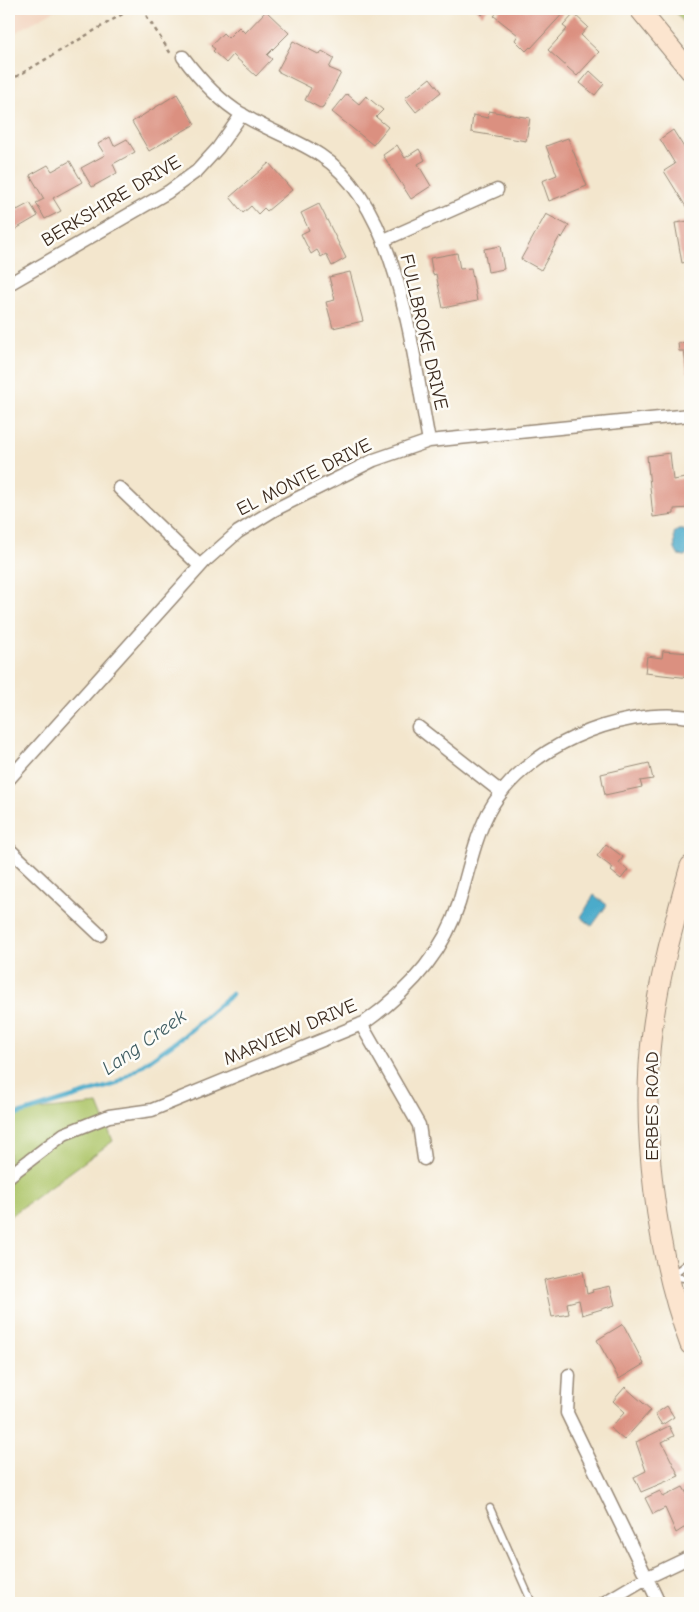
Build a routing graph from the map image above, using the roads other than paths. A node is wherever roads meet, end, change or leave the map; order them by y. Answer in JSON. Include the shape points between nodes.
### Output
{"nodes":[{"id":1,"x":639,"y":9,"type":"edge"},
{"id":2,"x":183,"y":57,"type":"road end"},
{"id":3,"x":690,"y":71,"type":"edge"},
{"id":4,"x":242,"y":114,"type":"junction"},
{"id":5,"x":497,"y":190,"type":"dead end"},
{"id":6,"x":384,"y":240,"type":"junction"},
{"id":7,"x":9,"y":284,"type":"edge"},
{"id":8,"x":690,"y":415,"type":"edge"},
{"id":9,"x":429,"y":441,"type":"junction"},
{"id":10,"x":119,"y":488,"type":"dead end"},
{"id":11,"x":200,"y":566,"type":"junction"},
{"id":12,"x":690,"y":717,"type":"edge"},
{"id":13,"x":418,"y":727,"type":"dead end"},
{"id":14,"x":9,"y":779,"type":"edge"},
{"id":15,"x":502,"y":792,"type":"junction"},
{"id":16,"x":9,"y":849,"type":"edge"},
{"id":17,"x":690,"y":866,"type":"edge"},
{"id":18,"x":100,"y":935,"type":"dead end"},
{"id":19,"x":361,"y":1024,"type":"junction"},
{"id":20,"x":424,"y":1159,"type":"dead end"},
{"id":21,"x":9,"y":1176,"type":"edge"},
{"id":22,"x":690,"y":1262,"type":"edge"},
{"id":23,"x":671,"y":1276,"type":"junction"},
{"id":24,"x":690,"y":1279,"type":"edge"},
{"id":25,"x":690,"y":1345,"type":"edge"},
{"id":26,"x":569,"y":1375,"type":"dead end"},
{"id":27,"x":490,"y":1508,"type":"dead end"},
{"id":28,"x":690,"y":1557,"type":"edge"},
{"id":29,"x":646,"y":1578,"type":"junction"},
{"id":30,"x":532,"y":1603,"type":"edge"},
{"id":31,"x":604,"y":1603,"type":"edge"},
{"id":32,"x":659,"y":1603,"type":"edge"}],
"edges":[{"from":1,"to":3,"type":"main road"},
{"from":2,"to":4,"type":"street","name":"FULLBROKE DRIVE","via":[[212,92]]},
{"from":4,"to":6,"type":"street","name":"FULLBROKE DRIVE","via":[[320,155],[335,167],[360,196]]},
{"from":4,"to":7,"type":"street","name":"BERKSHIRE DRIVE","via":[[197,171],[168,192]]},
{"from":5,"to":6,"type":"street"},
{"from":6,"to":9,"type":"street","name":"FULLBROKE DRIVE","via":[[396,277]]},
{"from":8,"to":9,"type":"street","name":"EL MONTE DRIVE"},
{"from":9,"to":11,"type":"street","name":"EL MONTE DRIVE","via":[[374,460],[274,510],[238,532]]},
{"from":10,"to":11,"type":"street"},
{"from":11,"to":14,"type":"street","name":"EL MONTE DRIVE"},
{"from":12,"to":15,"type":"street","name":"MARVIEW DRIVE","via":[[645,716],[613,722],[584,733],[554,748]]},
{"from":13,"to":15,"type":"street"},
{"from":15,"to":19,"type":"street","name":"MARVIEW DRIVE","via":[[478,836],[458,906],[437,948],[421,974],[393,1002]]},
{"from":16,"to":18,"type":"street"},
{"from":17,"to":23,"type":"main road","name":"ERBES ROAD","via":[[669,946],[652,1033],[651,1158],[659,1229]]},
{"from":19,"to":20,"type":"street","via":[[419,1125]]},
{"from":19,"to":21,"type":"street","name":"MARVIEW DRIVE","via":[[152,1110],[109,1116],[64,1134]]},
{"from":22,"to":23,"type":"lane"},
{"from":23,"to":24,"type":"lane"},
{"from":23,"to":25,"type":"main road","name":"ERBES ROAD"},
{"from":26,"to":29,"type":"street","via":[[567,1413]]},
{"from":27,"to":30,"type":"lane"},
{"from":28,"to":29,"type":"street"},
{"from":29,"to":31,"type":"street"},
{"from":29,"to":32,"type":"street"}]}
